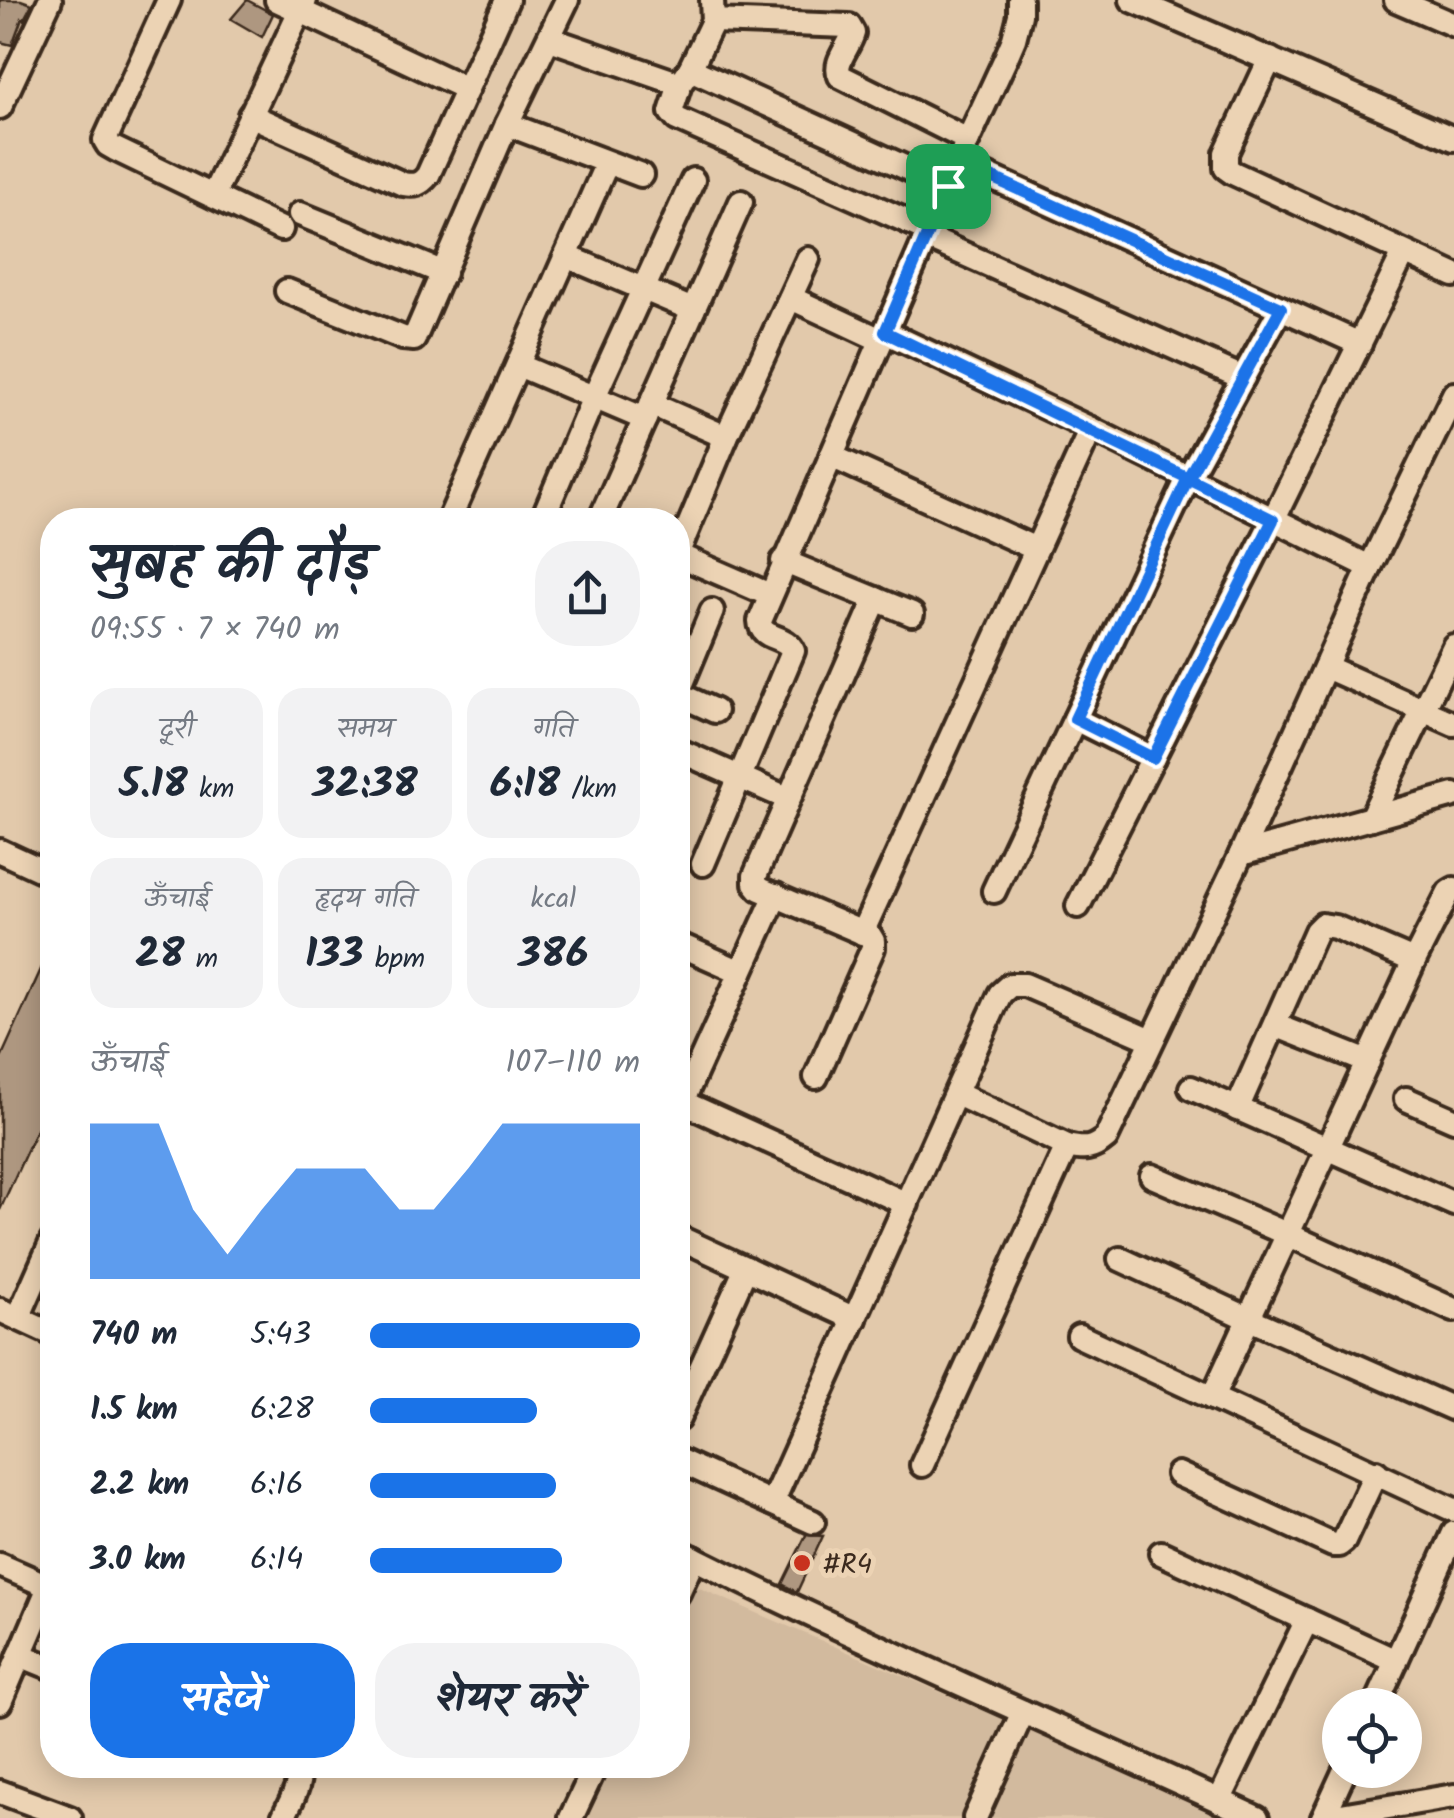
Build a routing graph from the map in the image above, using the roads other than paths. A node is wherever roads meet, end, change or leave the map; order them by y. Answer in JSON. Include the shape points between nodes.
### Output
{"nodes":[{"id":1,"x":50,"y":0,"type":"edge"},
{"id":2,"x":168,"y":0,"type":"edge"},
{"id":3,"x":276,"y":0,"type":"edge"},
{"id":4,"x":508,"y":0,"type":"edge"},
{"id":5,"x":567,"y":0,"type":"edge"},
{"id":6,"x":1020,"y":0,"type":"edge"},
{"id":7,"x":1132,"y":0,"type":"edge"},
{"id":8,"x":1396,"y":0,"type":"edge"},
{"id":9,"x":302,"y":5,"type":"edge"},
{"id":10,"x":712,"y":11,"type":"edge"},
{"id":11,"x":1453,"y":21,"type":"edge"},
{"id":12,"x":550,"y":39,"type":"junction"},
{"id":13,"x":1270,"y":59,"type":"junction"},
{"id":14,"x":685,"y":77,"type":"junction"},
{"id":15,"x":467,"y":89,"type":"junction"},
{"id":16,"x":0,"y":106,"type":"edge"},
{"id":17,"x":250,"y":115,"type":"junction"},
{"id":18,"x":507,"y":124,"type":"junction"},
{"id":19,"x":1454,"y":139,"type":"edge"},
{"id":20,"x":963,"y":150,"type":"junction"},
{"id":21,"x":608,"y":163,"type":"junction"},
{"id":22,"x":641,"y":175,"type":"dead end"},
{"id":23,"x":692,"y":180,"type":"dead end"},
{"id":24,"x":948,"y":186,"type":"junction"},
{"id":25,"x":213,"y":196,"type":"junction"},
{"id":26,"x":741,"y":202,"type":"dead end"},
{"id":27,"x":300,"y":214,"type":"dead end"},
{"id":28,"x":281,"y":229,"type":"dead end"},
{"id":29,"x":927,"y":234,"type":"junction"},
{"id":30,"x":1404,"y":253,"type":"junction"},
{"id":31,"x":566,"y":256,"type":"junction"},
{"id":32,"x":808,"y":259,"type":"dead end"},
{"id":33,"x":444,"y":273,"type":"junction"},
{"id":34,"x":1454,"y":276,"type":"edge"},
{"id":35,"x":644,"y":289,"type":"junction"},
{"id":36,"x":287,"y":291,"type":"dead end"},
{"id":37,"x":791,"y":298,"type":"junction"},
{"id":38,"x":1281,"y":308,"type":"junction"},
{"id":39,"x":693,"y":310,"type":"junction"},
{"id":40,"x":883,"y":336,"type":"junction"},
{"id":41,"x":1360,"y":344,"type":"junction"},
{"id":42,"x":518,"y":365,"type":"junction"},
{"id":43,"x":1243,"y":378,"type":"junction"},
{"id":44,"x":1454,"y":394,"type":"edge"},
{"id":45,"x":594,"y":398,"type":"junction"},
{"id":46,"x":648,"y":411,"type":"junction"},
{"id":47,"x":1091,"y":429,"type":"junction"},
{"id":48,"x":726,"y":437,"type":"junction"},
{"id":49,"x":831,"y":456,"type":"junction"},
{"id":50,"x":1188,"y":478,"type":"junction"},
{"id":51,"x":454,"y":508,"type":"edge"},
{"id":52,"x":547,"y":508,"type":"edge"},
{"id":53,"x":605,"y":508,"type":"edge"},
{"id":54,"x":1273,"y":520,"type":"junction"},
{"id":55,"x":690,"y":525,"type":"edge"},
{"id":56,"x":1036,"y":549,"type":"junction"},
{"id":57,"x":690,"y":559,"type":"edge"},
{"id":58,"x":784,"y":561,"type":"junction"},
{"id":59,"x":1370,"y":568,"type":"junction"},
{"id":60,"x":770,"y":596,"type":"junction"},
{"id":61,"x":876,"y":599,"type":"junction"},
{"id":62,"x":712,"y":612,"type":"dead end"},
{"id":63,"x":912,"y":614,"type":"dead end"},
{"id":64,"x":1454,"y":646,"type":"edge"},
{"id":65,"x":690,"y":665,"type":"edge"},
{"id":66,"x":1326,"y":667,"type":"junction"},
{"id":67,"x":690,"y":700,"type":"edge"},
{"id":68,"x":1424,"y":710,"type":"junction"},
{"id":69,"x":715,"y":711,"type":"dead end"},
{"id":70,"x":1075,"y":719,"type":"junction"},
{"id":71,"x":1454,"y":724,"type":"edge"},
{"id":72,"x":690,"y":755,"type":"edge"},
{"id":73,"x":1153,"y":758,"type":"junction"},
{"id":74,"x":740,"y":778,"type":"junction"},
{"id":75,"x":1454,"y":795,"type":"edge"},
{"id":76,"x":787,"y":798,"type":"junction"},
{"id":77,"x":1371,"y":818,"type":"junction"},
{"id":78,"x":0,"y":851,"type":"edge"},
{"id":79,"x":1241,"y":854,"type":"junction"},
{"id":80,"x":703,"y":864,"type":"dead end"},
{"id":81,"x":40,"y":869,"type":"edge"},
{"id":82,"x":1454,"y":889,"type":"edge"},
{"id":83,"x":994,"y":892,"type":"dead end"},
{"id":84,"x":776,"y":895,"type":"junction"},
{"id":85,"x":1078,"y":906,"type":"dead end"},
{"id":86,"x":862,"y":933,"type":"junction"},
{"id":87,"x":690,"y":949,"type":"edge"},
{"id":88,"x":1414,"y":961,"type":"junction"},
{"id":89,"x":741,"y":972,"type":"junction"},
{"id":90,"x":1276,"y":1024,"type":"junction"},
{"id":91,"x":1152,"y":1040,"type":"junction"},
{"id":92,"x":1368,"y":1062,"type":"junction"},
{"id":93,"x":816,"y":1077,"type":"dead end"},
{"id":94,"x":690,"y":1084,"type":"edge"},
{"id":95,"x":1191,"y":1088,"type":"dead end"},
{"id":96,"x":957,"y":1094,"type":"junction"},
{"id":97,"x":1406,"y":1099,"type":"dead end"},
{"id":98,"x":1237,"y":1109,"type":"junction"},
{"id":99,"x":690,"y":1110,"type":"edge"},
{"id":100,"x":1454,"y":1120,"type":"edge"},
{"id":101,"x":1067,"y":1146,"type":"junction"},
{"id":102,"x":1328,"y":1150,"type":"junction"},
{"id":103,"x":1152,"y":1176,"type":"dead end"},
{"id":104,"x":907,"y":1204,"type":"junction"},
{"id":105,"x":1454,"y":1204,"type":"edge"},
{"id":106,"x":1287,"y":1234,"type":"junction"},
{"id":107,"x":690,"y":1243,"type":"edge"},
{"id":108,"x":1120,"y":1259,"type":"dead end"},
{"id":109,"x":40,"y":1261,"type":"edge"},
{"id":110,"x":746,"y":1268,"type":"junction"},
{"id":111,"x":1454,"y":1310,"type":"edge"},
{"id":112,"x":9,"y":1314,"type":"edge"},
{"id":113,"x":1247,"y":1318,"type":"junction"},
{"id":114,"x":856,"y":1319,"type":"junction"},
{"id":115,"x":40,"y":1328,"type":"edge"},
{"id":116,"x":1079,"y":1336,"type":"dead end"},
{"id":117,"x":690,"y":1392,"type":"edge"},
{"id":118,"x":1212,"y":1398,"type":"junction"},
{"id":119,"x":1454,"y":1409,"type":"edge"},
{"id":120,"x":690,"y":1465,"type":"edge"},
{"id":121,"x":922,"y":1465,"type":"dead end"},
{"id":122,"x":1376,"y":1472,"type":"junction"},
{"id":123,"x":1178,"y":1474,"type":"dead end"},
{"id":124,"x":772,"y":1503,"type":"junction"},
{"id":125,"x":1454,"y":1510,"type":"edge"},
{"id":126,"x":814,"y":1522,"type":"dead end"},
{"id":127,"x":1454,"y":1533,"type":"edge"},
{"id":128,"x":1161,"y":1553,"type":"dead end"},
{"id":129,"x":690,"y":1556,"type":"edge"},
{"id":130,"x":0,"y":1565,"type":"edge"},
{"id":131,"x":40,"y":1580,"type":"edge"},
{"id":132,"x":40,"y":1609,"type":"edge"},
{"id":133,"x":1307,"y":1620,"type":"junction"},
{"id":134,"x":20,"y":1654,"type":"junction"},
{"id":135,"x":1396,"y":1661,"type":"junction"},
{"id":136,"x":40,"y":1663,"type":"edge"},
{"id":137,"x":1384,"y":1688,"type":"edge"},
{"id":138,"x":0,"y":1702,"type":"edge"},
{"id":139,"x":1023,"y":1712,"type":"junction"},
{"id":140,"x":299,"y":1778,"type":"edge"},
{"id":141,"x":590,"y":1778,"type":"edge"},
{"id":142,"x":1337,"y":1788,"type":"edge"},
{"id":143,"x":0,"y":1792,"type":"edge"},
{"id":144,"x":1454,"y":1796,"type":"edge"},
{"id":145,"x":1220,"y":1801,"type":"junction"},
{"id":146,"x":70,"y":1818,"type":"edge"},
{"id":147,"x":282,"y":1818,"type":"edge"},
{"id":148,"x":571,"y":1818,"type":"edge"},
{"id":149,"x":975,"y":1818,"type":"edge"},
{"id":150,"x":1256,"y":1818,"type":"edge"},
{"id":151,"x":1323,"y":1818,"type":"edge"}],
"edges":[{"from":1,"to":16,"type":"street"},
{"from":2,"to":25,"type":"street","via":[[105,140]]},
{"from":3,"to":9,"type":"street"},
{"from":4,"to":15,"type":"street"},
{"from":5,"to":12,"type":"street"},
{"from":6,"to":20,"type":"street","via":[[1014,38]]},
{"from":7,"to":13,"type":"street"},
{"from":8,"to":11,"type":"street"},
{"from":9,"to":15,"type":"street"},
{"from":9,"to":17,"type":"street"},
{"from":10,"to":14,"type":"street"},
{"from":10,"to":20,"type":"street","via":[[849,26],[853,34],[838,65],[840,76]]},
{"from":12,"to":14,"type":"street"},
{"from":12,"to":18,"type":"street"},
{"from":13,"to":19,"type":"street"},
{"from":13,"to":30,"type":"street","via":[[1226,152],[1226,168]]},
{"from":14,"to":24,"type":"street"},
{"from":14,"to":29,"type":"street","via":[[671,112],[677,120]]},
{"from":15,"to":17,"type":"street","via":[[428,175],[412,186]]},
{"from":17,"to":25,"type":"street"},
{"from":18,"to":21,"type":"street"},
{"from":18,"to":33,"type":"street"},
{"from":20,"to":24,"type":"street"},
{"from":20,"to":38,"type":"street"},
{"from":21,"to":22,"type":"street"},
{"from":21,"to":31,"type":"street"},
{"from":23,"to":35,"type":"street"},
{"from":24,"to":29,"type":"street"},
{"from":25,"to":28,"type":"street"},
{"from":26,"to":39,"type":"street"},
{"from":27,"to":33,"type":"street"},
{"from":29,"to":40,"type":"street"},
{"from":29,"to":43,"type":"street"},
{"from":30,"to":34,"type":"street"},
{"from":30,"to":41,"type":"street"},
{"from":31,"to":35,"type":"street"},
{"from":31,"to":42,"type":"street"},
{"from":32,"to":37,"type":"street"},
{"from":33,"to":36,"type":"street","via":[[410,340]]},
{"from":35,"to":39,"type":"street"},
{"from":35,"to":45,"type":"street"},
{"from":37,"to":40,"type":"street"},
{"from":37,"to":48,"type":"street"},
{"from":38,"to":41,"type":"street"},
{"from":38,"to":43,"type":"street"},
{"from":39,"to":46,"type":"street"},
{"from":40,"to":47,"type":"street"},
{"from":40,"to":49,"type":"street"},
{"from":41,"to":54,"type":"street"},
{"from":42,"to":45,"type":"street"},
{"from":42,"to":51,"type":"street"},
{"from":43,"to":50,"type":"street"},
{"from":44,"to":59,"type":"street"},
{"from":45,"to":46,"type":"street"},
{"from":45,"to":52,"type":"street"},
{"from":46,"to":48,"type":"street"},
{"from":46,"to":53,"type":"street"},
{"from":47,"to":50,"type":"street"},
{"from":47,"to":56,"type":"street"},
{"from":48,"to":55,"type":"street"},
{"from":49,"to":56,"type":"street"},
{"from":49,"to":58,"type":"street"},
{"from":50,"to":54,"type":"street"},
{"from":50,"to":70,"type":"street"},
{"from":54,"to":59,"type":"street"},
{"from":54,"to":73,"type":"street"},
{"from":56,"to":86,"type":"street"},
{"from":57,"to":60,"type":"street"},
{"from":58,"to":60,"type":"street"},
{"from":58,"to":61,"type":"street"},
{"from":59,"to":66,"type":"street"},
{"from":60,"to":74,"type":"street","via":[[760,627],[792,650]]},
{"from":61,"to":63,"type":"street"},
{"from":61,"to":76,"type":"street"},
{"from":62,"to":65,"type":"street"},
{"from":64,"to":68,"type":"street"},
{"from":66,"to":68,"type":"street"},
{"from":66,"to":79,"type":"street"},
{"from":67,"to":69,"type":"street"},
{"from":68,"to":71,"type":"street"},
{"from":68,"to":77,"type":"street"},
{"from":70,"to":73,"type":"street"},
{"from":70,"to":83,"type":"street"},
{"from":72,"to":74,"type":"street"},
{"from":73,"to":85,"type":"street"},
{"from":74,"to":76,"type":"street"},
{"from":74,"to":80,"type":"street"},
{"from":75,"to":77,"type":"street"},
{"from":76,"to":84,"type":"street","via":[[755,876],[760,889]]},
{"from":77,"to":79,"type":"street"},
{"from":78,"to":81,"type":"street"},
{"from":79,"to":91,"type":"street"},
{"from":82,"to":88,"type":"street"},
{"from":84,"to":86,"type":"street"},
{"from":84,"to":89,"type":"street"},
{"from":86,"to":93,"type":"street","via":[[873,948]]},
{"from":87,"to":89,"type":"street"},
{"from":88,"to":90,"type":"street","via":[[1322,925]]},
{"from":88,"to":92,"type":"street"},
{"from":89,"to":94,"type":"street"},
{"from":90,"to":92,"type":"street"},
{"from":90,"to":98,"type":"street"},
{"from":91,"to":96,"type":"street","via":[[1025,985],[1010,985],[1000,994]]},
{"from":91,"to":101,"type":"street","via":[[1106,1138],[1084,1150]]},
{"from":92,"to":102,"type":"street"},
{"from":95,"to":98,"type":"street"},
{"from":96,"to":101,"type":"street"},
{"from":96,"to":104,"type":"street"},
{"from":97,"to":100,"type":"street"},
{"from":98,"to":102,"type":"street"},
{"from":99,"to":104,"type":"street"},
{"from":101,"to":121,"type":"street"},
{"from":102,"to":105,"type":"street"},
{"from":102,"to":106,"type":"street"},
{"from":103,"to":106,"type":"street"},
{"from":104,"to":114,"type":"street"},
{"from":106,"to":111,"type":"street"},
{"from":106,"to":113,"type":"street"},
{"from":107,"to":110,"type":"street"},
{"from":108,"to":113,"type":"street"},
{"from":109,"to":112,"type":"street"},
{"from":110,"to":114,"type":"street"},
{"from":110,"to":117,"type":"street"},
{"from":112,"to":115,"type":"street"},
{"from":113,"to":118,"type":"street"},
{"from":113,"to":119,"type":"street"},
{"from":114,"to":124,"type":"street"},
{"from":116,"to":118,"type":"street"},
{"from":118,"to":122,"type":"street"},
{"from":120,"to":124,"type":"street"},
{"from":122,"to":123,"type":"street","via":[[1339,1545]]},
{"from":122,"to":125,"type":"street"},
{"from":124,"to":126,"type":"street"},
{"from":127,"to":135,"type":"street"},
{"from":128,"to":133,"type":"street"},
{"from":129,"to":139,"type":"street"},
{"from":130,"to":131,"type":"street"},
{"from":132,"to":134,"type":"street"},
{"from":133,"to":135,"type":"street"},
{"from":133,"to":145,"type":"street"},
{"from":134,"to":136,"type":"street"},
{"from":134,"to":138,"type":"street"},
{"from":135,"to":137,"type":"street"},
{"from":139,"to":145,"type":"street"},
{"from":139,"to":149,"type":"street"},
{"from":140,"to":147,"type":"street"},
{"from":141,"to":148,"type":"street"},
{"from":142,"to":151,"type":"street"},
{"from":143,"to":146,"type":"street"},
{"from":144,"to":151,"type":"street"},
{"from":145,"to":150,"type":"street"}]}
